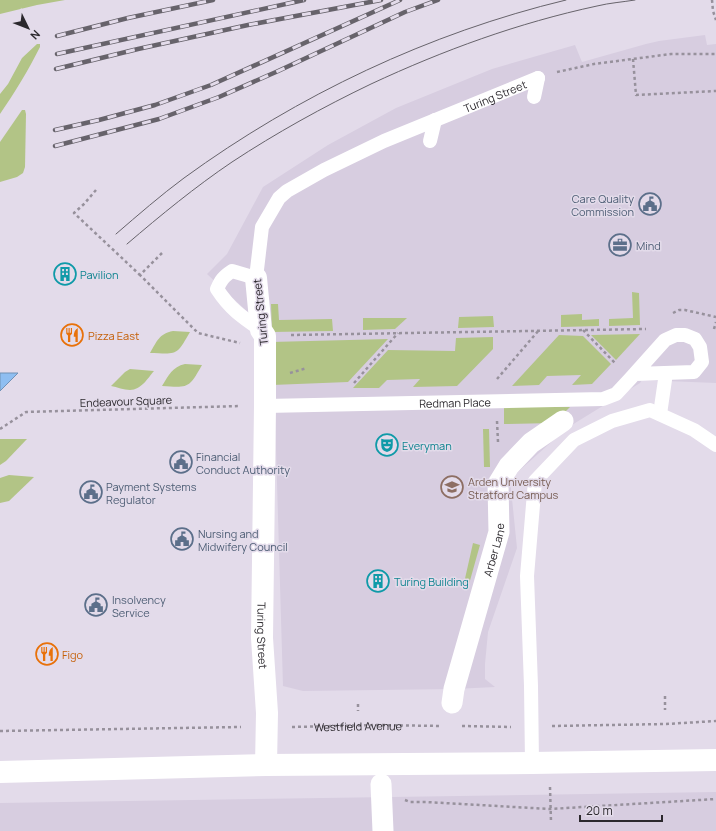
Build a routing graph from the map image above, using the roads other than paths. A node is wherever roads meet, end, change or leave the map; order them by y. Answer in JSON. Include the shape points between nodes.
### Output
{"nodes":[{"id":1,"x":534,"y":97,"type":"dead end"},
{"id":2,"x":435,"y":120,"type":"junction"},
{"id":3,"x":430,"y":141,"type":"dead end"},
{"id":4,"x":256,"y":278,"type":"junction"},
{"id":5,"x":263,"y":338,"type":"junction"},
{"id":6,"x":666,"y":373,"type":"junction"},
{"id":7,"x":635,"y":374,"type":"junction"},
{"id":8,"x":255,"y":406,"type":"junction"},
{"id":9,"x":660,"y":414,"type":"junction"},
{"id":10,"x":563,"y":421,"type":"dead end"},
{"id":11,"x":716,"y":445,"type":"edge"},
{"id":12,"x":452,"y":703,"type":"dead end"},
{"id":13,"x":716,"y":760,"type":"edge"},
{"id":14,"x":532,"y":763,"type":"junction"},
{"id":15,"x":266,"y":765,"type":"junction"},
{"id":16,"x":0,"y":772,"type":"edge"},
{"id":17,"x":381,"y":784,"type":"dead end"},
{"id":18,"x":383,"y":831,"type":"edge"}],
"edges":[{"from":1,"to":2,"type":"lane","name":"Turing Street","via":[[538,78]]},
{"from":2,"to":3,"type":"lane"},
{"from":2,"to":4,"type":"lane","name":"Turing Street","via":[[324,170],[279,198],[262,227]]},
{"from":4,"to":5,"type":"street","name":"Turing Street"},
{"from":4,"to":5,"type":"lane","via":[[232,271],[220,281],[217,289],[223,299]]},
{"from":5,"to":8,"type":"street","name":"Turing Street"},
{"from":6,"to":7,"type":"lane","name":"Redman Place"},
{"from":6,"to":7,"type":"lane","name":"Redman Place","via":[[694,372],[702,362],[700,347],[695,339],[676,334],[665,340]]},
{"from":6,"to":9,"type":"lane"},
{"from":7,"to":8,"type":"lane","name":"Redman Place","via":[[616,394],[603,399]]},
{"from":8,"to":15,"type":"street","name":"Turing Street","via":[[267,727]]},
{"from":9,"to":11,"type":"lane","via":[[694,430]]},
{"from":9,"to":14,"type":"lane","via":[[650,410],[612,421],[574,440],[535,480],[528,576]]},
{"from":10,"to":12,"type":"street","name":"Arber Lane","via":[[531,443],[498,484],[499,532]]},
{"from":13,"to":14,"type":"street"},
{"from":14,"to":15,"type":"street"},
{"from":15,"to":16,"type":"street"},
{"from":17,"to":18,"type":"street"}]}
